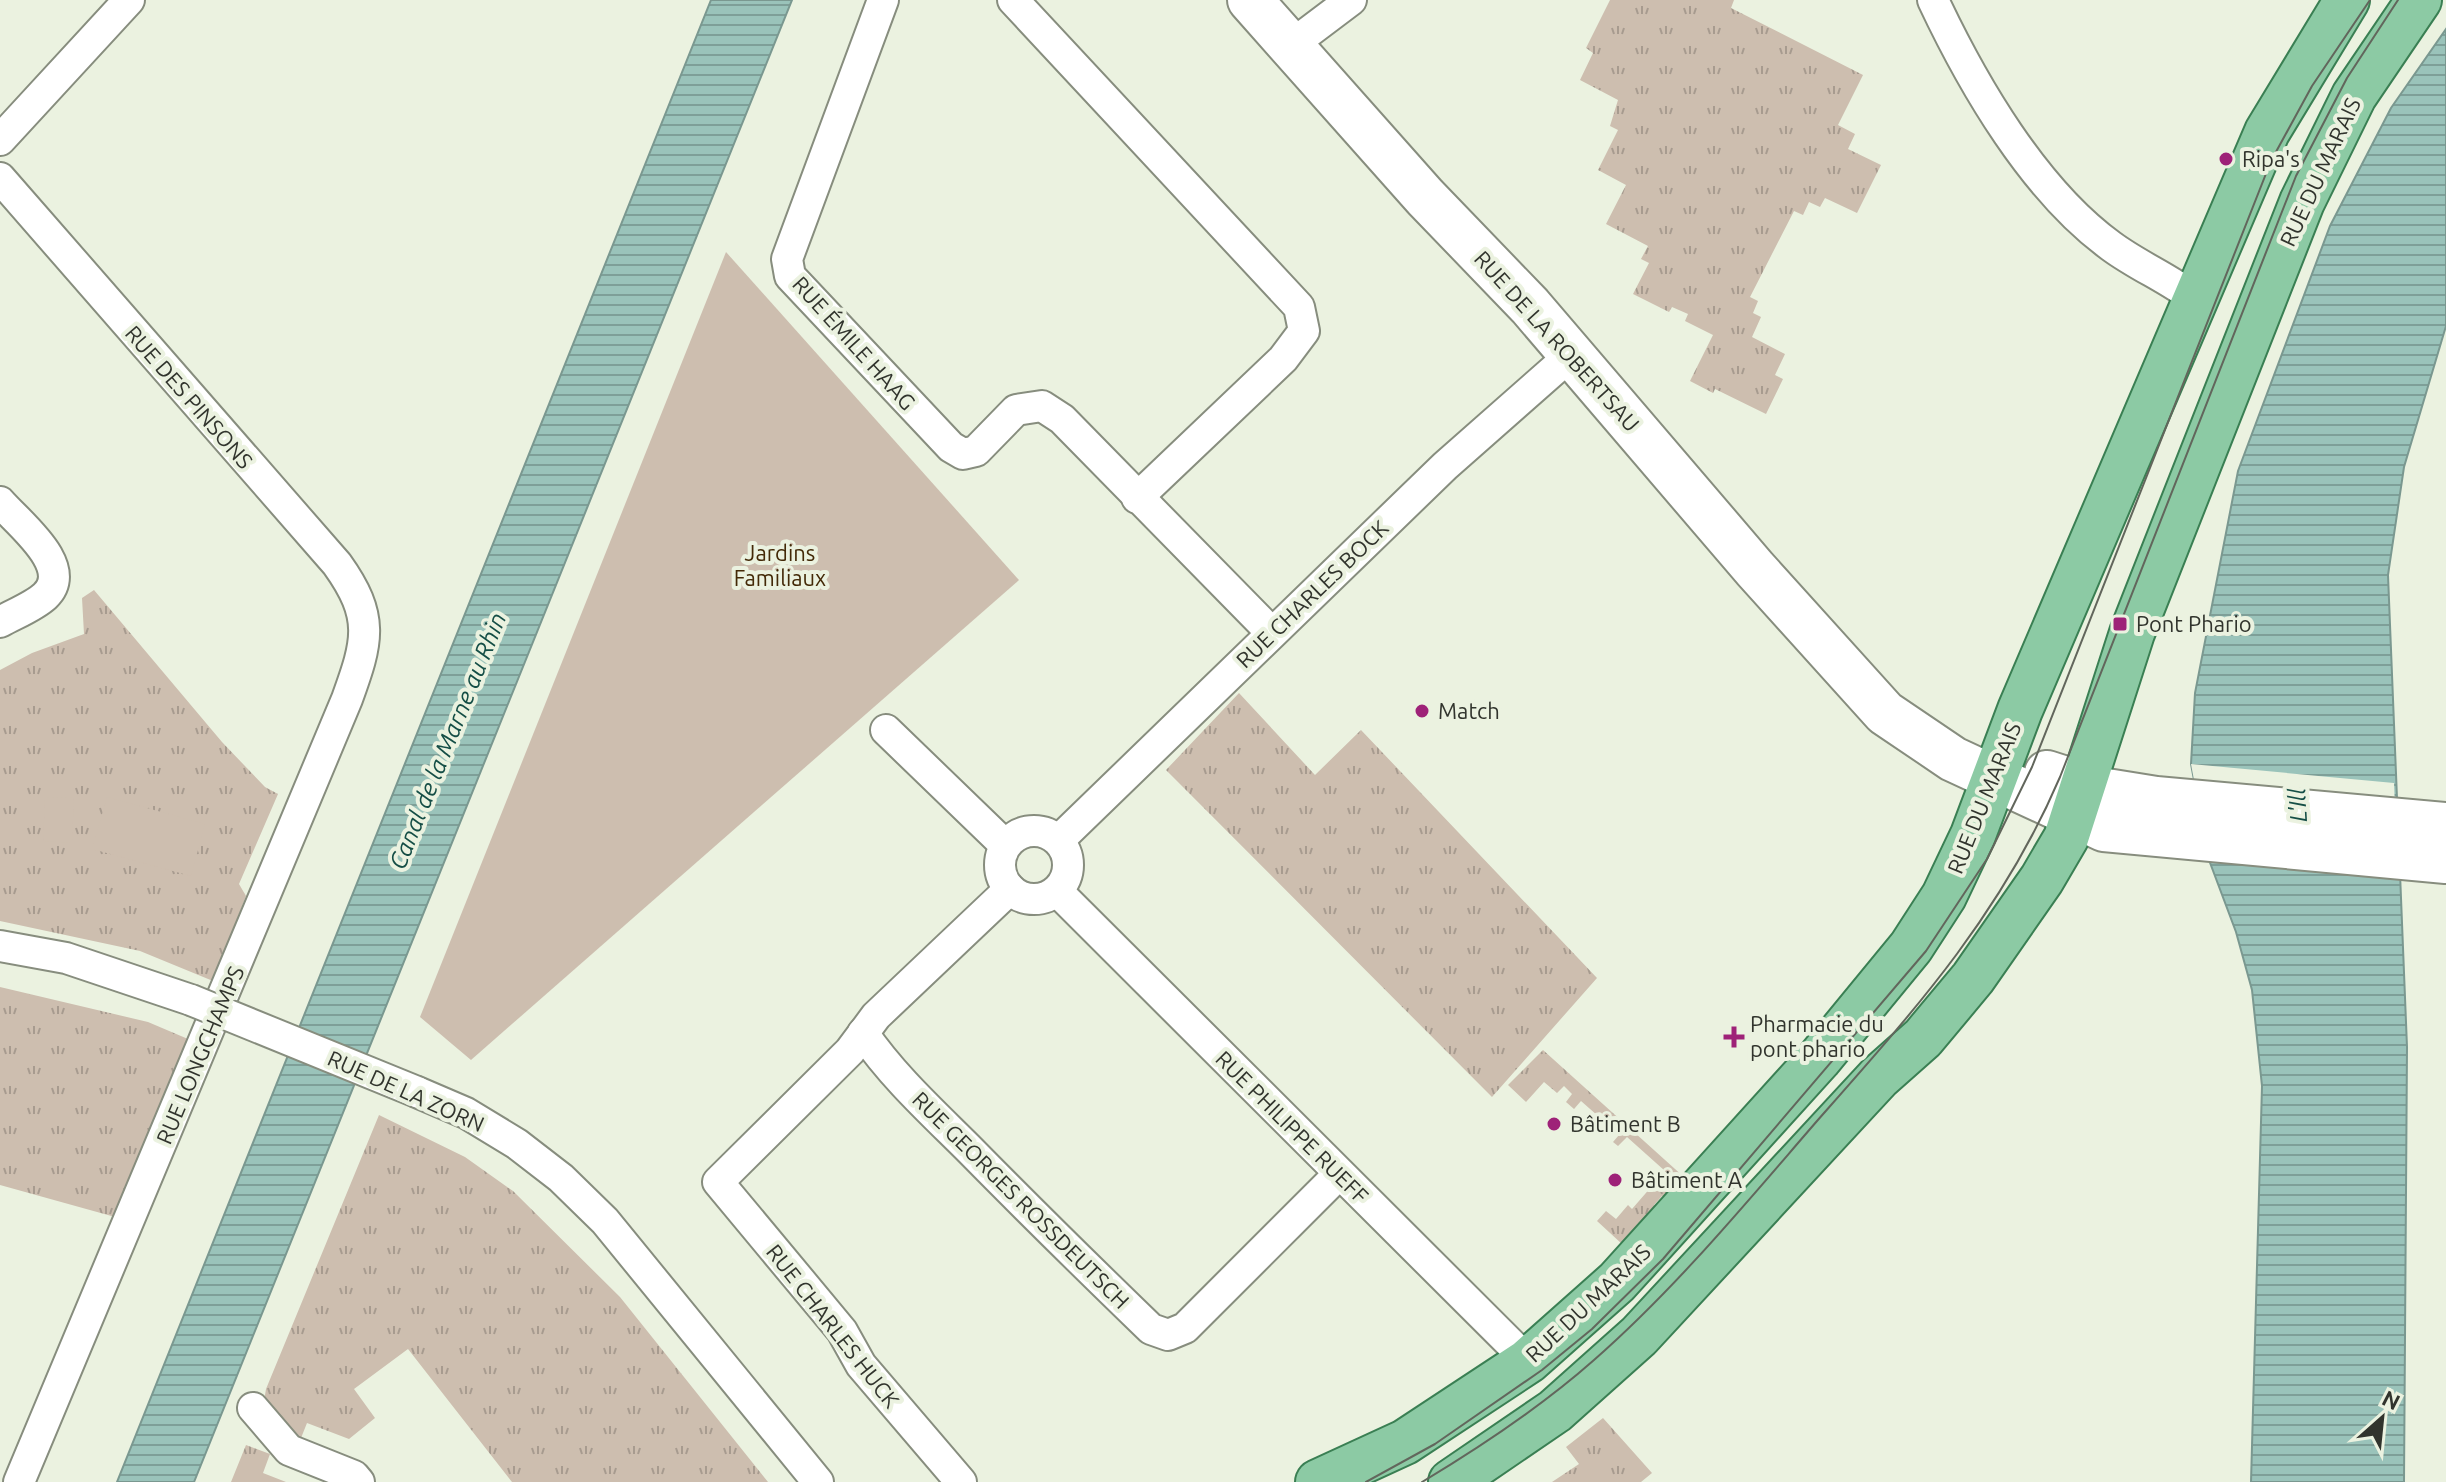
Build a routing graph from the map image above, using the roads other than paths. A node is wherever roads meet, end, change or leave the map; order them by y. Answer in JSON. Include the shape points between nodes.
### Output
{"nodes":[{"id":1,"x":129,"y":0,"type":"edge"},
{"id":2,"x":883,"y":0,"type":"edge"},
{"id":3,"x":1013,"y":0,"type":"edge"},
{"id":4,"x":1250,"y":0,"type":"edge"},
{"id":5,"x":1351,"y":0,"type":"edge"},
{"id":6,"x":1933,"y":0,"type":"edge"},
{"id":7,"x":2347,"y":0,"type":"edge"},
{"id":8,"x":2419,"y":0,"type":"edge"},
{"id":9,"x":1290,"y":46,"type":"junction"},
{"id":10,"x":0,"y":140,"type":"edge"},
{"id":11,"x":0,"y":178,"type":"edge"},
{"id":12,"x":2194,"y":298,"type":"junction"},
{"id":13,"x":1572,"y":354,"type":"junction"},
{"id":14,"x":1137,"y":498,"type":"junction"},
{"id":15,"x":0,"y":502,"type":"edge"},
{"id":16,"x":0,"y":622,"type":"edge"},
{"id":17,"x":366,"y":622,"type":"joint"},
{"id":18,"x":1272,"y":633,"type":"junction"},
{"id":19,"x":1873,"y":698,"type":"junction"},
{"id":20,"x":886,"y":730,"type":"dead end"},
{"id":21,"x":1997,"y":767,"type":"junction"},
{"id":22,"x":1979,"y":820,"type":"junction"},
{"id":23,"x":2080,"y":820,"type":"junction"},
{"id":24,"x":1059,"y":840,"type":"junction"},
{"id":25,"x":2443,"y":843,"type":"edge"},
{"id":26,"x":1005,"y":845,"type":"junction"},
{"id":27,"x":1010,"y":889,"type":"junction"},
{"id":28,"x":1057,"y":891,"type":"junction"},
{"id":29,"x":0,"y":946,"type":"edge"},
{"id":30,"x":863,"y":1033,"type":"junction"},
{"id":31,"x":1338,"y":1175,"type":"junction"},
{"id":32,"x":1528,"y":1361,"type":"junction"},
{"id":33,"x":253,"y":1408,"type":"dead end"},
{"id":34,"x":19,"y":1482,"type":"edge"},
{"id":35,"x":359,"y":1482,"type":"edge"},
{"id":36,"x":818,"y":1482,"type":"edge"},
{"id":37,"x":961,"y":1482,"type":"edge"},
{"id":38,"x":1318,"y":1482,"type":"edge"},
{"id":39,"x":1451,"y":1482,"type":"edge"}],
"edges":[{"from":1,"to":10,"type":"street"},
{"from":2,"to":14,"type":"street","name":"RUE ÉMILE HAAG","via":[[787,259],[790,276],[951,447],[963,454],[976,451],[1016,410],[1042,406],[1062,419]]},
{"from":3,"to":14,"type":"street","via":[[1299,307],[1304,331],[1283,359]]},
{"from":4,"to":9,"type":"main road","name":"RUE DE LA ROBERTSAU"},
{"from":5,"to":9,"type":"street"},
{"from":6,"to":12,"type":"street","via":[[1956,49],[2061,201],[2111,246]]},
{"from":7,"to":12,"type":"main road","name":"RUE DU MARAIS","via":[[2267,132]]},
{"from":8,"to":23,"type":"main road","name":"RUE DU MARAIS","via":[[2354,96],[2302,202],[2132,633]]},
{"from":9,"to":13,"type":"main road","name":"RUE DE LA ROBERTSAU"},
{"from":11,"to":17,"type":"street","name":"RUE DES PINSONS","via":[[337,564],[361,601]]},
{"from":12,"to":21,"type":"main road","name":"RUE DU MARAIS"},
{"from":13,"to":18,"type":"street","name":"RUE CHARLES BOCK","via":[[1445,466]]},
{"from":13,"to":19,"type":"main road","name":"RUE DE LA ROBERTSAU"},
{"from":14,"to":18,"type":"street","name":"RUE ÉMILE HAAG"},
{"from":15,"to":16,"type":"street","via":[[54,571],[54,582],[42,599]]},
{"from":17,"to":34,"type":"street","name":"RUE LONGCHAMPS","via":[[364,649],[341,712]]},
{"from":18,"to":24,"type":"street","name":"RUE CHARLES BOCK"},
{"from":19,"to":21,"type":"main road","name":"RUE DE LA ROBERTSAU"},
{"from":19,"to":22,"type":"main road","name":"RUE DE LA ROBERTSAU","via":[[1896,735],[1969,800]]},
{"from":20,"to":26,"type":"street"},
{"from":21,"to":22,"type":"main road","name":"RUE DU MARAIS"},
{"from":21,"to":23,"type":"main road","name":"RUE DE LA ROBERTSAU"},
{"from":22,"to":32,"type":"main road","name":"RUE DU MARAIS","via":[[1944,896],[1911,947],[1819,1059],[1617,1282]]},
{"from":23,"to":25,"type":"main road","name":"RUE DE LA ROBERTSAU","via":[[2159,817]]},
{"from":23,"to":39,"type":"main road","name":"RUE DU MARAIS","via":[[1941,1018],[1879,1077],[1639,1336],[1555,1411]]},
{"from":24,"to":26,"type":"street","via":[[1031,830]]},
{"from":24,"to":28,"type":"street","via":[[1068,872]]},
{"from":26,"to":27,"type":"street","via":[[999,863]]},
{"from":27,"to":28,"type":"street","via":[[1028,899]]},
{"from":27,"to":30,"type":"street"},
{"from":28,"to":31,"type":"street","name":"RUE PHILIPPE RUEFF"},
{"from":29,"to":36,"type":"street","name":"RUE DE LA ZORN","bridge":true,"via":[[66,958],[191,1000],[466,1113],[517,1144],[605,1221]]},
{"from":30,"to":31,"type":"street","name":"RUE GEORGES ROSSDEUTSCH","via":[[952,1133],[1062,1242],[1151,1329],[1168,1335],[1185,1328]]},
{"from":30,"to":37,"type":"street","name":"RUE CHARLES HUCK","via":[[718,1182],[842,1331],[861,1365]]},
{"from":31,"to":32,"type":"street","name":"RUE PHILIPPE RUEFF"},
{"from":32,"to":38,"type":"main road","name":"RUE DU MARAIS","via":[[1405,1442]]},
{"from":33,"to":35,"type":"street","via":[[289,1450]]}]}
